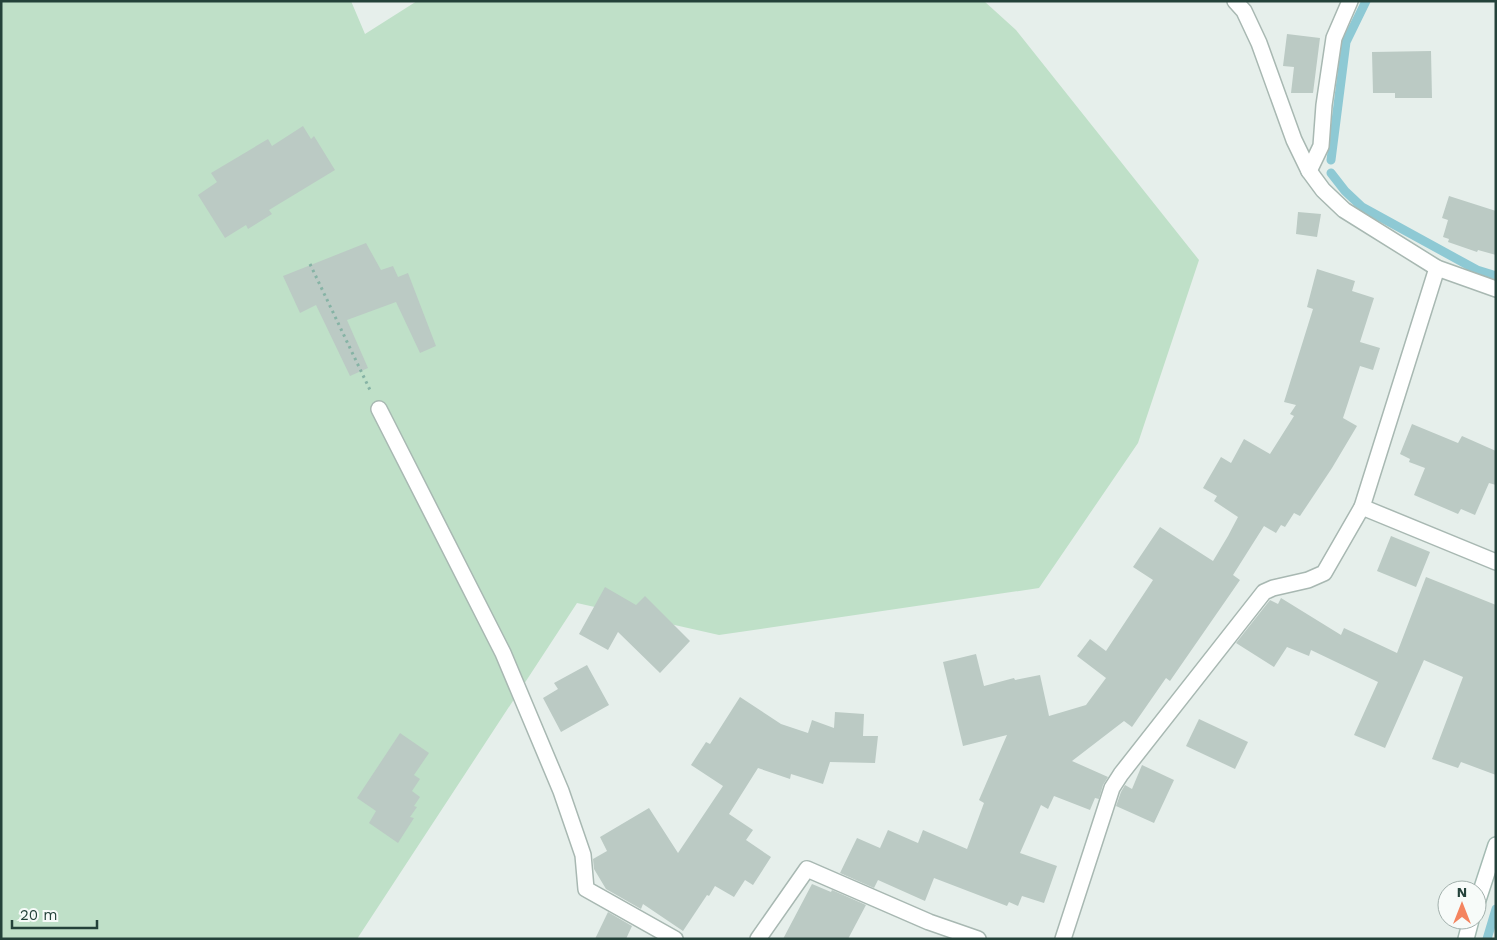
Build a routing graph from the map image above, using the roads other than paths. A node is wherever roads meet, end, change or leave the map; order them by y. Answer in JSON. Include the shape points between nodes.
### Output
{"nodes":[{"id":1,"x":1235,"y":1,"type":"edge"},
{"id":2,"x":1350,"y":1,"type":"edge"},
{"id":3,"x":1309,"y":171,"type":"junction"},
{"id":4,"x":1437,"y":268,"type":"junction"},
{"id":5,"x":1496,"y":289,"type":"edge"},
{"id":6,"x":379,"y":409,"type":"road end"},
{"id":7,"x":1362,"y":507,"type":"junction"},
{"id":8,"x":1496,"y":562,"type":"edge"},
{"id":9,"x":1496,"y":845,"type":"edge"},
{"id":10,"x":1485,"y":880,"type":"edge"},
{"id":11,"x":675,"y":939,"type":"edge"},
{"id":12,"x":758,"y":939,"type":"edge"},
{"id":13,"x":978,"y":939,"type":"edge"},
{"id":14,"x":1063,"y":939,"type":"edge"}],
"edges":[{"from":1,"to":3,"type":"street","via":[[1244,11],[1259,43],[1294,140]]},
{"from":2,"to":3,"type":"street","via":[[1334,38],[1321,146]]},
{"from":3,"to":4,"type":"street","via":[[1322,190],[1344,210]]},
{"from":4,"to":5,"type":"street"},
{"from":4,"to":7,"type":"street"},
{"from":6,"to":11,"type":"street","via":[[503,653],[561,792],[583,855],[586,889]]},
{"from":7,"to":8,"type":"street"},
{"from":7,"to":14,"type":"street","via":[[1324,573],[1264,592],[1121,774],[1112,788]]},
{"from":9,"to":10,"type":"street"},
{"from":12,"to":13,"type":"street","via":[[807,869],[929,922]]}]}
